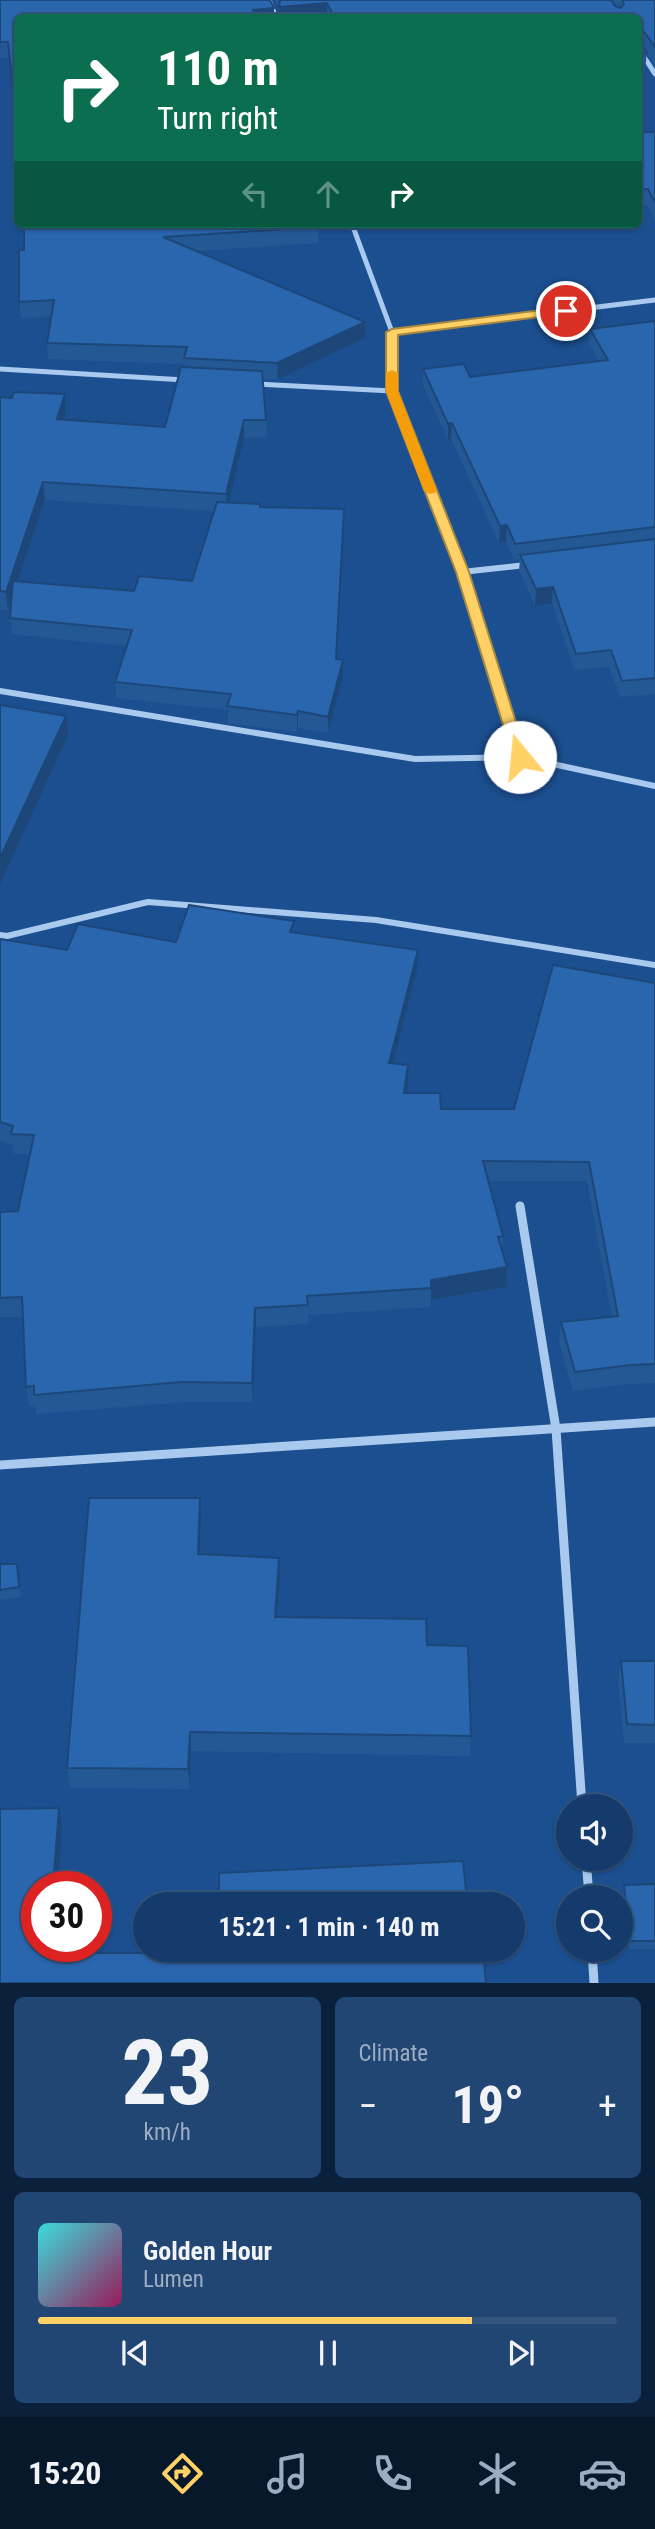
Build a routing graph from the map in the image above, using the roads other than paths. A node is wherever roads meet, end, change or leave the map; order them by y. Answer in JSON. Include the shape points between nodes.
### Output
{"nodes":[{"id":1,"x":642,"y":54,"type":"edge"},
{"id":2,"x":655,"y":74,"type":"edge"},
{"id":3,"x":353,"y":228,"type":"edge"},
{"id":4,"x":655,"y":300,"type":"edge"},
{"id":5,"x":392,"y":332,"type":"junction"},
{"id":6,"x":0,"y":369,"type":"edge"},
{"id":7,"x":189,"y":380,"type":"edge"},
{"id":8,"x":243,"y":383,"type":"edge"},
{"id":9,"x":392,"y":391,"type":"junction"},
{"id":10,"x":531,"y":564,"type":"edge"},
{"id":11,"x":462,"y":572,"type":"junction"},
{"id":12,"x":0,"y":691,"type":"edge"},
{"id":13,"x":520,"y":757,"type":"junction"},
{"id":14,"x":655,"y":786,"type":"edge"},
{"id":15,"x":0,"y":935,"type":"edge"},
{"id":16,"x":655,"y":965,"type":"edge"},
{"id":17,"x":520,"y":1206,"type":"dead end"},
{"id":18,"x":655,"y":1422,"type":"edge"},
{"id":19,"x":556,"y":1429,"type":"junction"},
{"id":20,"x":0,"y":1465,"type":"edge"},
{"id":21,"x":581,"y":1794,"type":"edge"},
{"id":22,"x":593,"y":1962,"type":"edge"},
{"id":23,"x":594,"y":1983,"type":"edge"}],
"edges":[{"from":1,"to":2,"type":"street"},
{"from":3,"to":5,"type":"street"},
{"from":4,"to":5,"type":"street"},
{"from":5,"to":9,"type":"street"},
{"from":6,"to":7,"type":"street"},
{"from":8,"to":9,"type":"street"},
{"from":9,"to":11,"type":"street"},
{"from":10,"to":11,"type":"street"},
{"from":11,"to":13,"type":"street"},
{"from":12,"to":13,"type":"street","via":[[415,759]]},
{"from":13,"to":14,"type":"street"},
{"from":15,"to":16,"type":"street","via":[[148,902],[376,920]]},
{"from":17,"to":19,"type":"street"},
{"from":18,"to":19,"type":"street"},
{"from":19,"to":20,"type":"street"},
{"from":19,"to":21,"type":"street"},
{"from":22,"to":23,"type":"street"}]}
